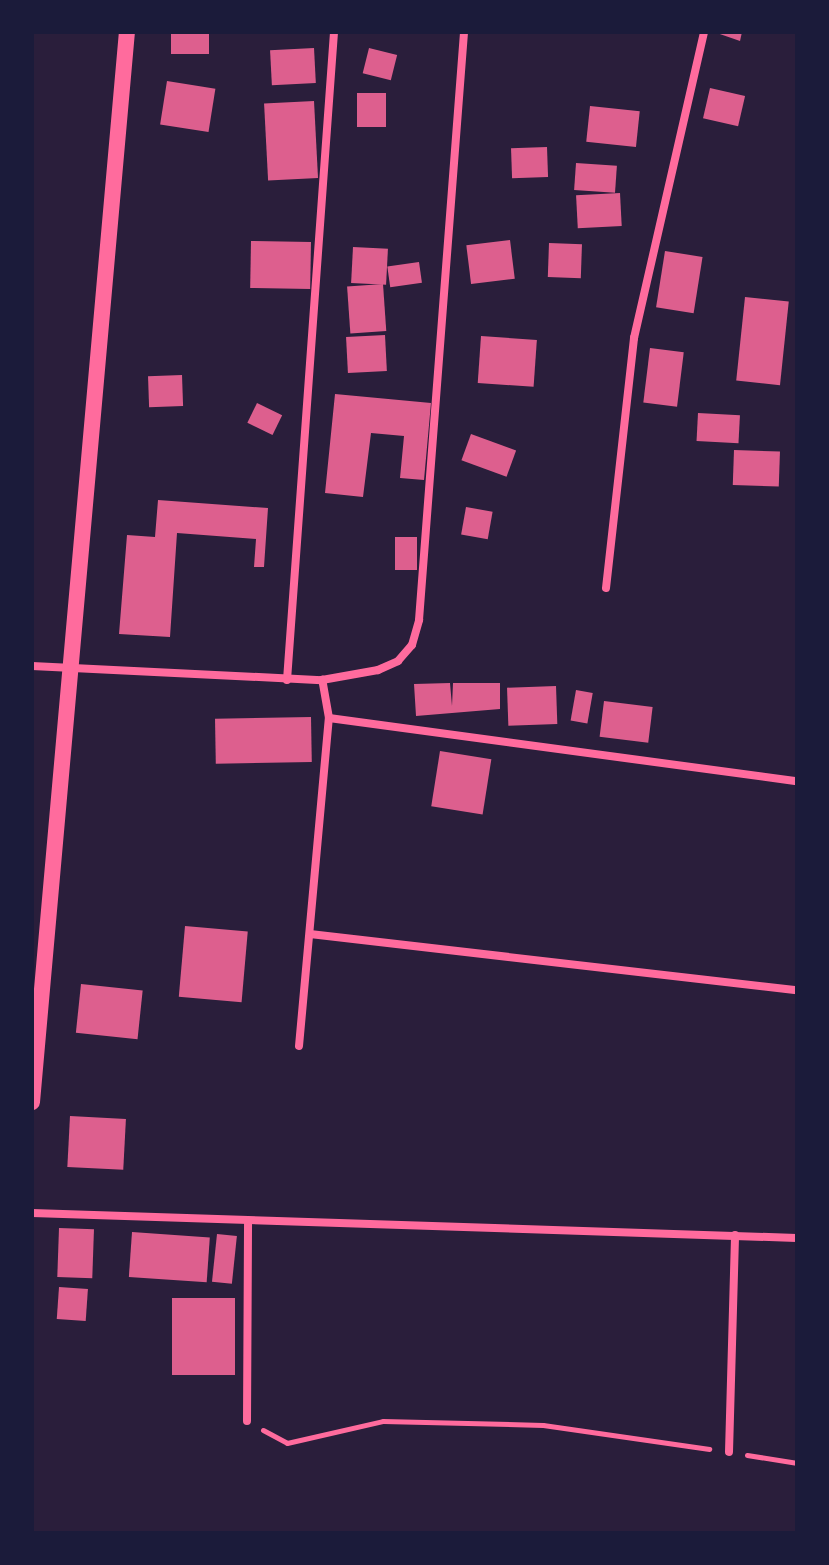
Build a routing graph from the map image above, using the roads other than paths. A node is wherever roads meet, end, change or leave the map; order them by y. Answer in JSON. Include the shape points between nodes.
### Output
{"nodes":[{"id":1,"x":127,"y":32,"type":"edge"},
{"id":2,"x":334,"y":32,"type":"edge"},
{"id":3,"x":464,"y":32,"type":"edge"},
{"id":4,"x":704,"y":32,"type":"edge"},
{"id":5,"x":606,"y":588,"type":"dead end"},
{"id":6,"x":32,"y":666,"type":"edge"},
{"id":7,"x":68,"y":670,"type":"junction"},
{"id":8,"x":287,"y":680,"type":"junction"},
{"id":9,"x":322,"y":680,"type":"junction"},
{"id":10,"x":329,"y":718,"type":"junction"},
{"id":11,"x":797,"y":781,"type":"edge"},
{"id":12,"x":310,"y":934,"type":"junction"},
{"id":13,"x":797,"y":990,"type":"edge"},
{"id":14,"x":299,"y":1046,"type":"dead end"},
{"id":15,"x":32,"y":1102,"type":"edge"},
{"id":16,"x":32,"y":1213,"type":"edge"},
{"id":17,"x":248,"y":1223,"type":"junction"},
{"id":18,"x":735,"y":1235,"type":"junction"},
{"id":19,"x":797,"y":1238,"type":"edge"},
{"id":20,"x":247,"y":1421,"type":"road end"},
{"id":21,"x":729,"y":1452,"type":"road end"}],
"edges":[{"from":1,"to":7,"type":"main road"},
{"from":2,"to":8,"type":"street"},
{"from":3,"to":9,"type":"street","via":[[419,620],[412,645],[398,661]]},
{"from":4,"to":5,"type":"street","via":[[634,338]]},
{"from":6,"to":7,"type":"street"},
{"from":7,"to":8,"type":"street"},
{"from":7,"to":15,"type":"main road"},
{"from":8,"to":9,"type":"street"},
{"from":9,"to":10,"type":"street"},
{"from":10,"to":11,"type":"street"},
{"from":10,"to":12,"type":"street"},
{"from":12,"to":13,"type":"street"},
{"from":12,"to":14,"type":"street"},
{"from":16,"to":17,"type":"street"},
{"from":17,"to":18,"type":"street"},
{"from":17,"to":20,"type":"street"},
{"from":18,"to":19,"type":"street"},
{"from":18,"to":21,"type":"street"}]}
